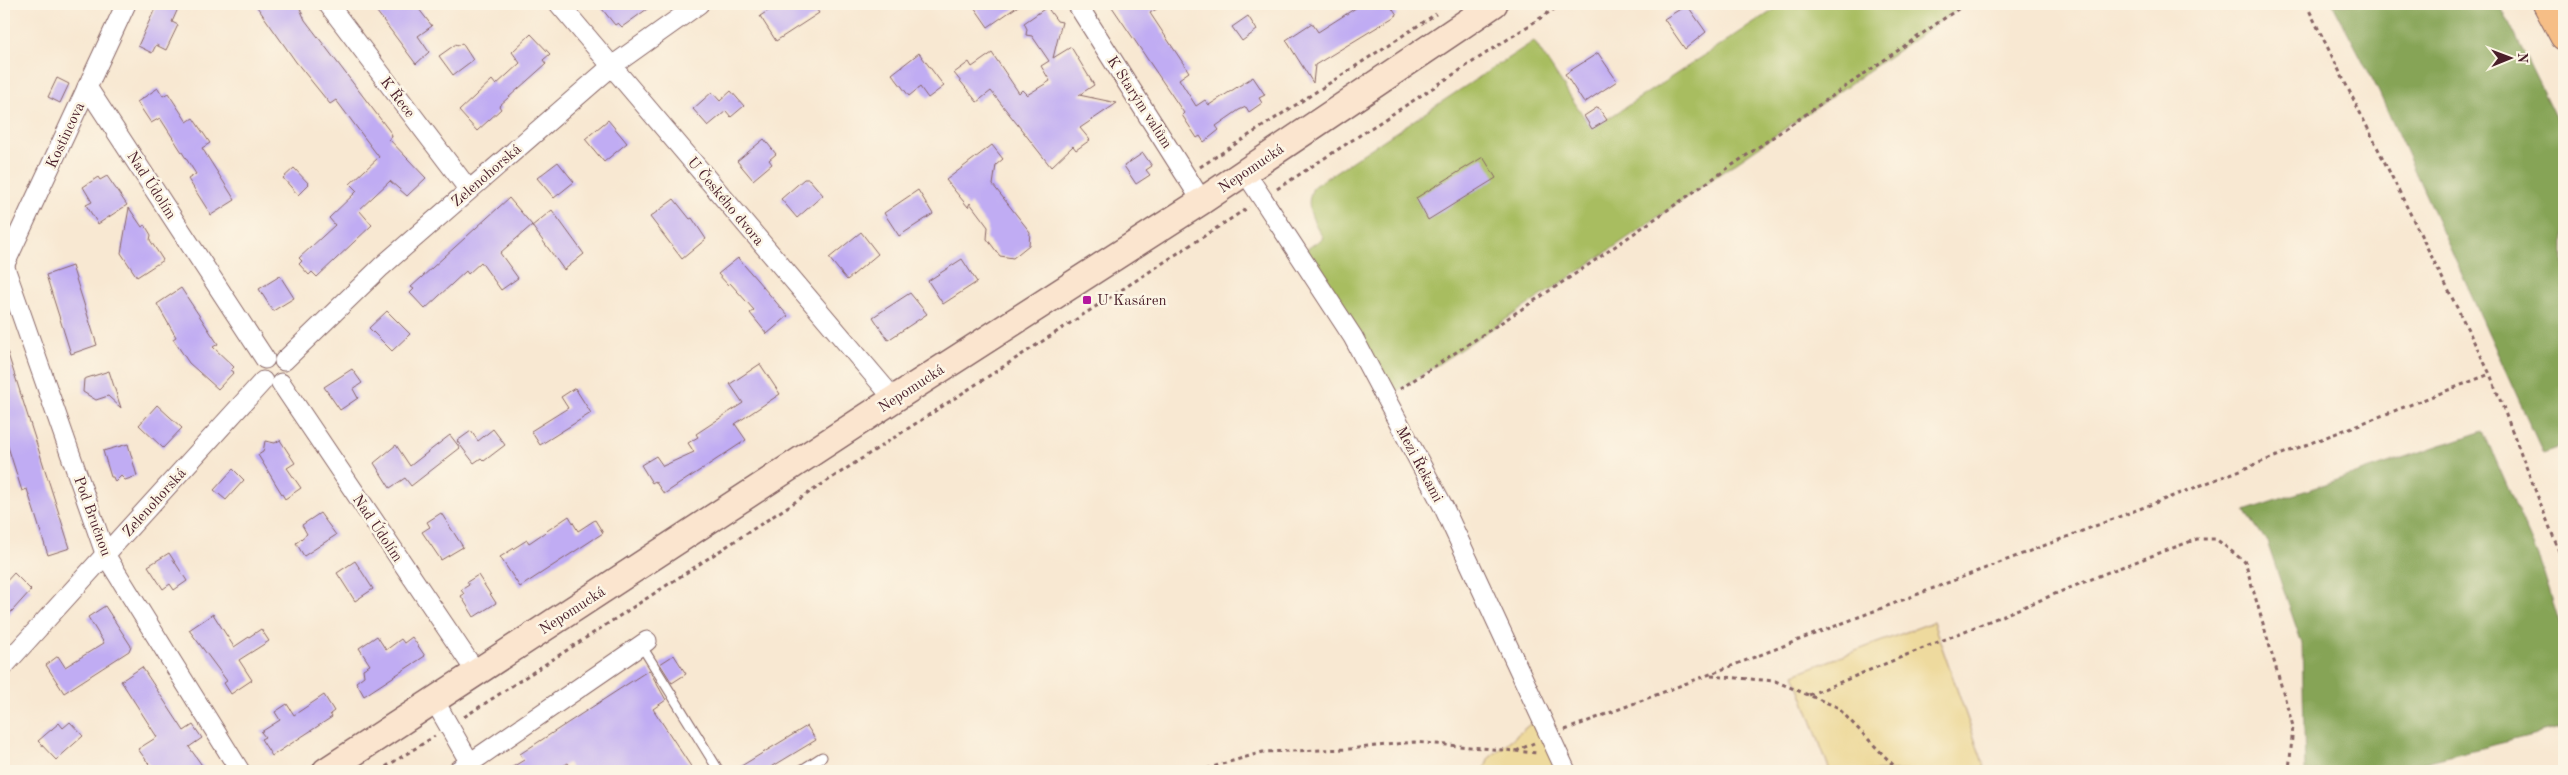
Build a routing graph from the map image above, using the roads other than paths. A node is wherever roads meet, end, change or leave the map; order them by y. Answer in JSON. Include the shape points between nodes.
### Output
{"nodes":[{"id":1,"x":126,"y":4,"type":"edge"},
{"id":2,"x":328,"y":4,"type":"edge"},
{"id":3,"x":559,"y":4,"type":"edge"},
{"id":4,"x":699,"y":4,"type":"edge"},
{"id":5,"x":1077,"y":4,"type":"edge"},
{"id":6,"x":1494,"y":4,"type":"edge"},
{"id":7,"x":612,"y":66,"type":"junction"},
{"id":8,"x":87,"y":87,"type":"junction"},
{"id":9,"x":1245,"y":172,"type":"junction"},
{"id":10,"x":469,"y":190,"type":"junction"},
{"id":11,"x":1202,"y":200,"type":"junction"},
{"id":12,"x":4,"y":266,"type":"edge"},
{"id":13,"x":265,"y":359,"type":"junction"},
{"id":14,"x":284,"y":361,"type":"junction"},
{"id":15,"x":272,"y":382,"type":"junction"},
{"id":16,"x":894,"y":399,"type":"junction"},
{"id":17,"x":106,"y":556,"type":"junction"},
{"id":18,"x":644,"y":643,"type":"joint"},
{"id":19,"x":4,"y":666,"type":"edge"},
{"id":20,"x":476,"y":672,"type":"junction"},
{"id":21,"x":434,"y":700,"type":"junction"},
{"id":22,"x":822,"y":757,"type":"dead end"},
{"id":23,"x":1563,"y":763,"type":"edge"},
{"id":24,"x":467,"y":769,"type":"edge"},
{"id":25,"x":240,"y":771,"type":"edge"},
{"id":26,"x":326,"y":771,"type":"edge"},
{"id":27,"x":718,"y":771,"type":"edge"},
{"id":28,"x":800,"y":771,"type":"edge"}],
"edges":[{"from":1,"to":8,"type":"street","name":"Kostincova"},
{"from":2,"to":10,"type":"street","name":"K Řece"},
{"from":3,"to":7,"type":"street","name":"U Českého dvora"},
{"from":4,"to":7,"type":"street","name":"Zelenohorská"},
{"from":5,"to":11,"type":"street","name":"K Starým valům"},
{"from":6,"to":9,"type":"street","name":"Nepomucká"},
{"from":7,"to":10,"type":"street","name":"Zelenohorská"},
{"from":7,"to":16,"type":"street","name":"U Českého dvora"},
{"from":8,"to":12,"type":"street","name":"Kostincova"},
{"from":8,"to":13,"type":"street","name":"Nad Údolím"},
{"from":9,"to":11,"type":"street","name":"Nepomucká"},
{"from":9,"to":23,"type":"street","name":"Mezi Řekami","via":[[1353,337],[1444,508]]},
{"from":10,"to":14,"type":"street","name":"Zelenohorská","via":[[381,267]]},
{"from":11,"to":16,"type":"street","name":"Nepomucká"},
{"from":12,"to":17,"type":"street","name":"Pod Bručnou"},
{"from":13,"to":14,"type":"street","via":[[278,357]]},
{"from":13,"to":15,"type":"street","via":[[259,369]]},
{"from":14,"to":15,"type":"street","via":[[288,373]]},
{"from":15,"to":17,"type":"street","name":"Zelenohorská"},
{"from":15,"to":20,"type":"street","name":"Nad Údolím"},
{"from":16,"to":20,"type":"street","name":"Nepomucká"},
{"from":17,"to":19,"type":"street","name":"Zelenohorská"},
{"from":17,"to":25,"type":"street","name":"Pod Bručnou"},
{"from":18,"to":24,"type":"street"},
{"from":18,"to":27,"type":"lane"},
{"from":20,"to":21,"type":"street","name":"Nepomucká"},
{"from":21,"to":24,"type":"street"},
{"from":21,"to":26,"type":"street","name":"Nepomucká"},
{"from":22,"to":28,"type":"lane"}]}
